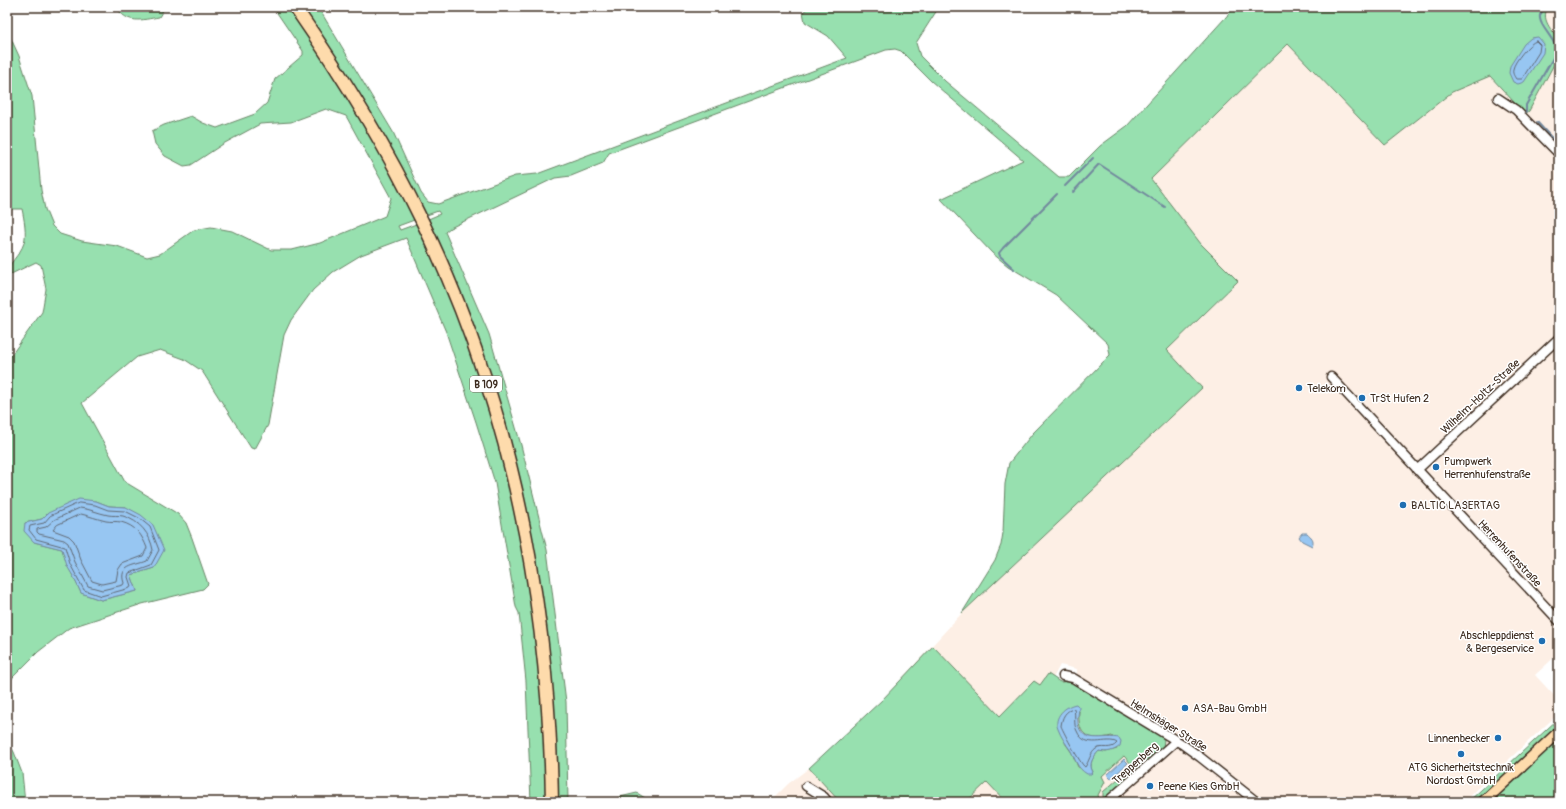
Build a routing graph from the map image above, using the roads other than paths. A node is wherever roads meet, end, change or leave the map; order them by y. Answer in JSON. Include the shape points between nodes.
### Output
{"nodes":[{"id":1,"x":295,"y":7,"type":"edge"},
{"id":2,"x":1498,"y":98,"type":"dead end"},
{"id":3,"x":1559,"y":154,"type":"edge"},
{"id":4,"x":1559,"y":338,"type":"edge"},
{"id":5,"x":1331,"y":377,"type":"dead end"},
{"id":6,"x":1417,"y":470,"type":"junction"},
{"id":7,"x":1559,"y":621,"type":"edge"},
{"id":8,"x":1063,"y":676,"type":"dead end"},
{"id":9,"x":1559,"y":732,"type":"edge"},
{"id":10,"x":1176,"y":741,"type":"junction"},
{"id":11,"x":806,"y":786,"type":"dead end"},
{"id":12,"x":552,"y":802,"type":"edge"},
{"id":13,"x":828,"y":802,"type":"edge"},
{"id":14,"x":1107,"y":802,"type":"edge"},
{"id":15,"x":1257,"y":802,"type":"edge"},
{"id":16,"x":1483,"y":802,"type":"edge"}],
"edges":[{"from":1,"to":12,"type":"highway","number":"B 109","via":[[324,47],[352,93],[411,198],[452,289],[490,395],[521,512],[538,609],[546,680]]},
{"from":2,"to":3,"type":"street","via":[[1516,110]]},
{"from":4,"to":6,"type":"street","name":"Wilhelm-Holtz-Straße"},
{"from":5,"to":6,"type":"street","name":"Herrenhufenstraße"},
{"from":6,"to":7,"type":"street","name":"Herrenhufenstraße"},
{"from":8,"to":10,"type":"street","name":"Helmshäger Straße","via":[[1073,678]]},
{"from":9,"to":16,"type":"main road"},
{"from":10,"to":14,"type":"street","name":"Treppenberg"},
{"from":10,"to":15,"type":"street","name":"Helmshäger Straße"},
{"from":11,"to":13,"type":"street"}]}
